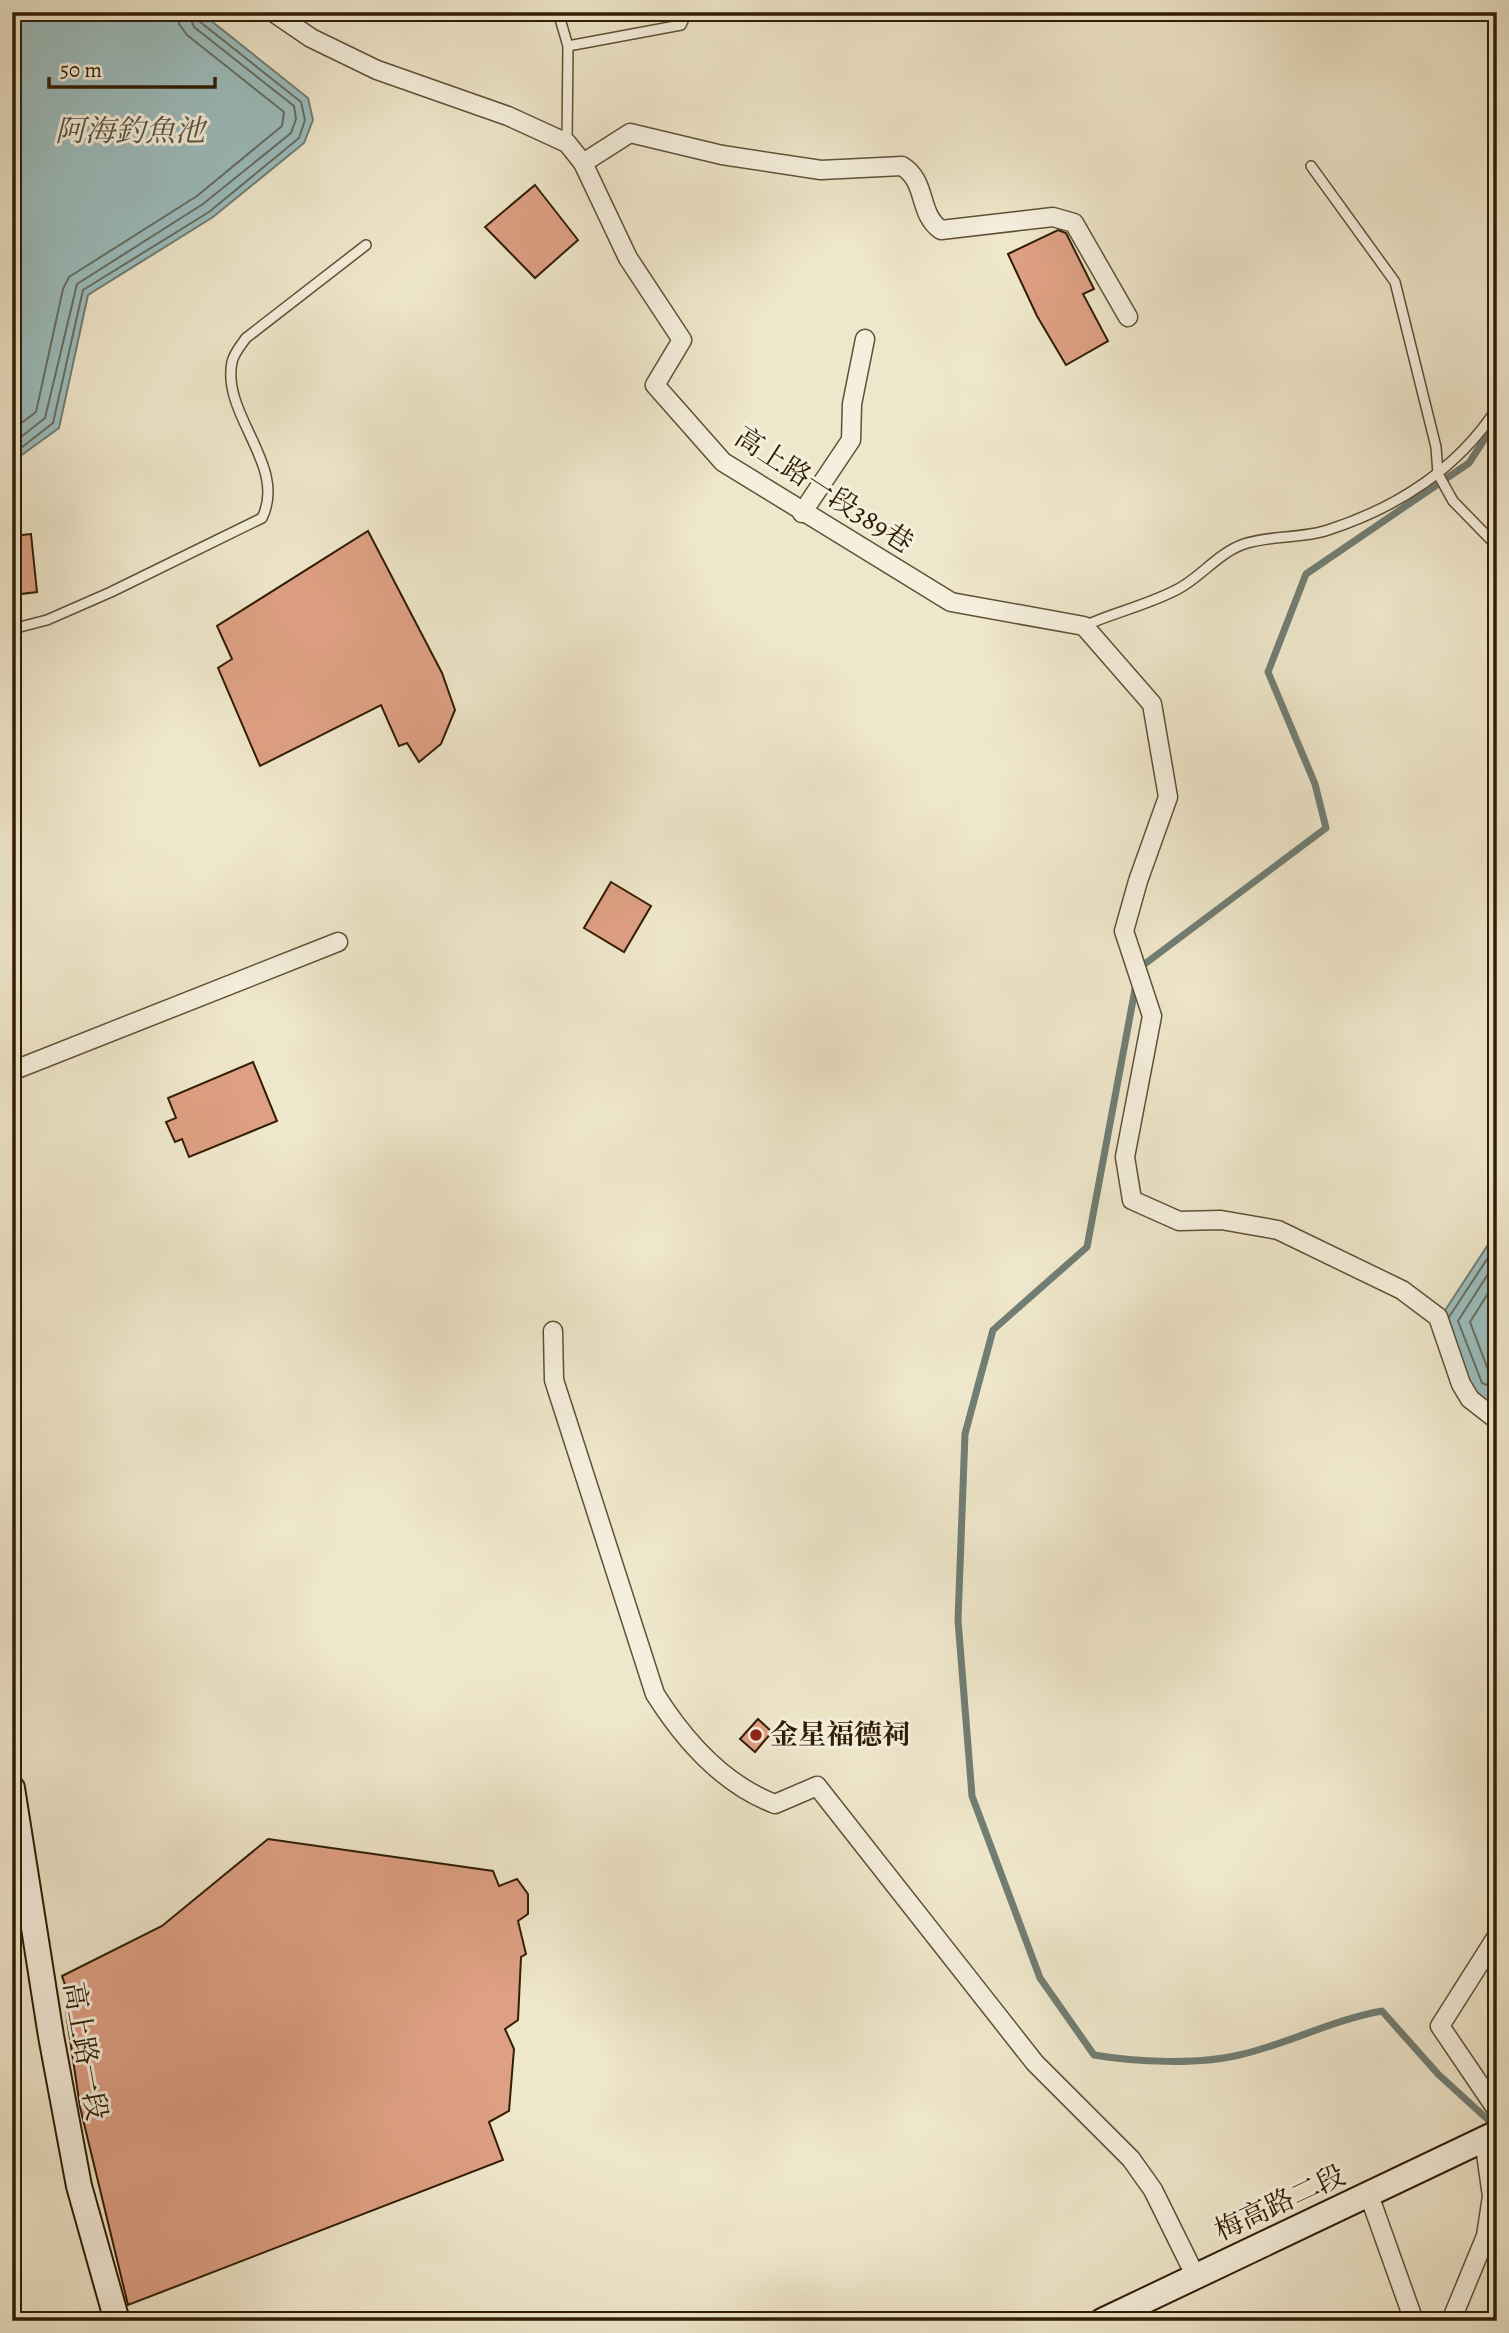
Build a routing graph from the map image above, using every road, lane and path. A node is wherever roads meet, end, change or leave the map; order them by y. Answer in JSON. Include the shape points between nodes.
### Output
{"nodes":[{"id":1,"x":273,"y":12,"type":"edge"},
{"id":2,"x":558,"y":12,"type":"edge"},
{"id":3,"x":687,"y":12,"type":"edge"},
{"id":4,"x":568,"y":46,"type":"junction"},
{"id":5,"x":567,"y":143,"type":"junction"},
{"id":6,"x":583,"y":163,"type":"junction"},
{"id":7,"x":1311,"y":166,"type":"dead end"},
{"id":8,"x":366,"y":245,"type":"dead end"},
{"id":9,"x":1128,"y":317,"type":"dead end"},
{"id":10,"x":866,"y":339,"type":"dead end"},
{"id":11,"x":1497,"y":408,"type":"edge"},
{"id":12,"x":1438,"y":474,"type":"junction"},
{"id":13,"x":802,"y":513,"type":"junction"},
{"id":14,"x":1497,"y":546,"type":"edge"},
{"id":15,"x":1084,"y":626,"type":"junction"},
{"id":16,"x":12,"y":629,"type":"edge"},
{"id":17,"x":338,"y":942,"type":"dead end"},
{"id":18,"x":12,"y":1072,"type":"edge"},
{"id":19,"x":553,"y":1331,"type":"dead end"},
{"id":20,"x":1497,"y":1420,"type":"edge"},
{"id":21,"x":12,"y":1788,"type":"edge"},
{"id":22,"x":13,"y":1795,"type":"edge"},
{"id":23,"x":1497,"y":1936,"type":"edge"},
{"id":24,"x":1497,"y":2110,"type":"edge"},
{"id":25,"x":1491,"y":2137,"type":"edge"},
{"id":26,"x":1369,"y":2195,"type":"junction"},
{"id":27,"x":1195,"y":2274,"type":"junction"},
{"id":28,"x":117,"y":2321,"type":"edge"},
{"id":29,"x":1102,"y":2321,"type":"edge"},
{"id":30,"x":1414,"y":2321,"type":"edge"},
{"id":31,"x":1451,"y":2321,"type":"edge"}],
"edges":[{"from":1,"to":5,"type":"street","name":"高上路一段389巷","via":[[311,38],[377,70],[508,116]]},
{"from":2,"to":4,"type":"lane"},
{"from":3,"to":4,"type":"lane","via":[[681,25]]},
{"from":4,"to":5,"type":"lane"},
{"from":5,"to":6,"type":"street","name":"高上路一段389巷"},
{"from":6,"to":9,"type":"street","via":[[630,133],[722,155],[821,170],[902,166],[916,177],[928,215],[941,230],[1053,217],[1074,223]]},
{"from":6,"to":13,"type":"street","name":"高上路一段389巷","via":[[628,258],[682,340],[655,385],[723,462]]},
{"from":7,"to":12,"type":"lane","via":[[1395,282],[1436,447]]},
{"from":8,"to":16,"type":"lane","via":[[246,338],[232,359],[232,385],[268,484],[268,506],[262,518],[111,592],[47,620]]},
{"from":10,"to":13,"type":"street","via":[[852,404],[851,440]]},
{"from":11,"to":12,"type":"lane"},
{"from":12,"to":14,"type":"lane","via":[[1453,501]]},
{"from":12,"to":15,"type":"lane","via":[[1405,497],[1326,531],[1243,544],[1181,588]]},
{"from":13,"to":15,"type":"street","name":"高上路一段389巷","via":[[951,603]]},
{"from":15,"to":20,"type":"street","via":[[1152,704],[1168,797],[1124,931],[1152,1016],[1125,1157],[1132,1200],[1179,1221],[1221,1220],[1278,1230],[1402,1290],[1438,1317],[1461,1384],[1470,1399]]},
{"from":17,"to":18,"type":"street"},
{"from":19,"to":27,"type":"street","via":[[554,1380],[655,1694],[680,1733],[726,1777],[775,1804],[817,1786],[1035,2063],[1131,2160],[1153,2190]]},
{"from":21,"to":22,"type":"street","name":"高上路一段"},
{"from":22,"to":28,"type":"street","name":"高上路一段","via":[[79,2186]]},
{"from":23,"to":24,"type":"street","via":[[1440,2026]]},
{"from":25,"to":26,"type":"street","name":"梅高路二段"},
{"from":25,"to":31,"type":"street","via":[[1492,2196],[1486,2236]]},
{"from":26,"to":27,"type":"street","name":"梅高路二段"},
{"from":26,"to":30,"type":"street"},
{"from":27,"to":29,"type":"street","name":"梅高路二段"}]}
